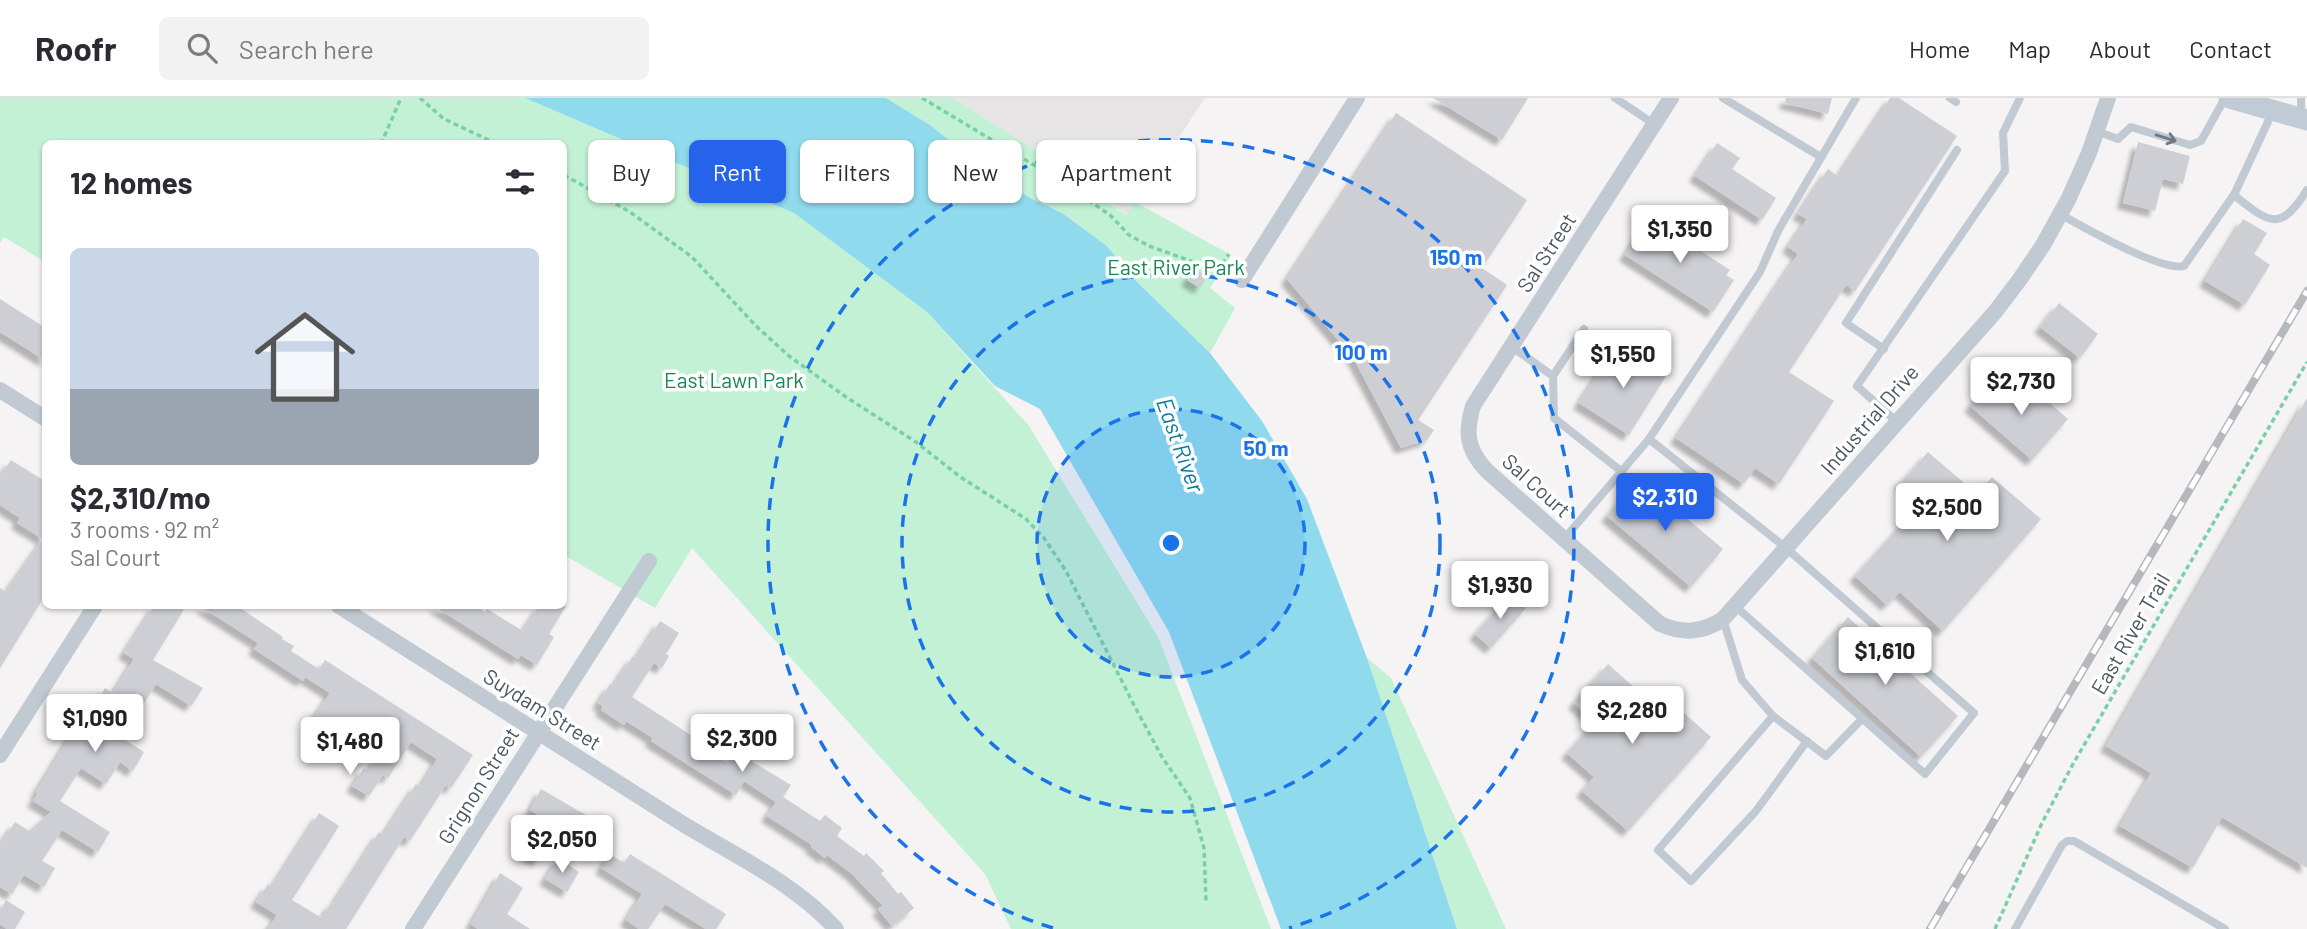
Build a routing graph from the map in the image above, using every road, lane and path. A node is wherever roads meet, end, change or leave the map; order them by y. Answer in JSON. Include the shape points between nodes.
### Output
{"nodes":[{"id":1,"x":401,"y":98,"type":"edge"},
{"id":2,"x":420,"y":98,"type":"edge"},
{"id":3,"x":922,"y":98,"type":"edge"},
{"id":4,"x":1357,"y":98,"type":"edge"},
{"id":5,"x":1615,"y":98,"type":"edge"},
{"id":6,"x":1671,"y":98,"type":"edge"},
{"id":7,"x":1723,"y":98,"type":"edge"},
{"id":8,"x":1856,"y":98,"type":"edge"},
{"id":9,"x":2020,"y":98,"type":"edge"},
{"id":10,"x":2108,"y":98,"type":"edge"},
{"id":11,"x":2227,"y":98,"type":"edge"},
{"id":12,"x":2273,"y":111,"type":"junction"},
{"id":13,"x":2303,"y":112,"type":"edge"},
{"id":14,"x":1654,"y":124,"type":"junction"},
{"id":15,"x":2096,"y":131,"type":"junction"},
{"id":16,"x":383,"y":140,"type":"edge"},
{"id":17,"x":489,"y":140,"type":"edge"},
{"id":18,"x":1957,"y":150,"type":"dead end"},
{"id":19,"x":1821,"y":158,"type":"junction"},
{"id":20,"x":567,"y":177,"type":"edge"},
{"id":21,"x":2307,"y":190,"type":"edge"},
{"id":22,"x":2235,"y":193,"type":"junction"},
{"id":23,"x":2060,"y":214,"type":"junction"},
{"id":24,"x":1229,"y":254,"type":"dead end"},
{"id":25,"x":1218,"y":271,"type":"junction"},
{"id":26,"x":1242,"y":280,"type":"joint"},
{"id":27,"x":1584,"y":329,"type":"dead end"},
{"id":28,"x":1512,"y":347,"type":"junction"},
{"id":29,"x":1884,"y":349,"type":"junction"},
{"id":30,"x":2307,"y":362,"type":"edge"},
{"id":31,"x":1553,"y":376,"type":"junction"},
{"id":32,"x":0,"y":390,"type":"edge"},
{"id":33,"x":42,"y":416,"type":"edge"},
{"id":34,"x":1896,"y":421,"type":"junction"},
{"id":35,"x":1468,"y":434,"type":"joint"},
{"id":36,"x":1649,"y":439,"type":"junction"},
{"id":37,"x":1621,"y":471,"type":"junction"},
{"id":38,"x":1564,"y":539,"type":"junction"},
{"id":39,"x":1786,"y":548,"type":"junction"},
{"id":40,"x":649,"y":561,"type":"dead end"},
{"id":41,"x":1735,"y":606,"type":"junction"},
{"id":42,"x":92,"y":609,"type":"edge"},
{"id":43,"x":344,"y":609,"type":"edge"},
{"id":44,"x":1723,"y":619,"type":"junction"},
{"id":45,"x":1690,"y":632,"type":"joint"},
{"id":46,"x":1773,"y":716,"type":"junction"},
{"id":47,"x":1862,"y":719,"type":"junction"},
{"id":48,"x":538,"y":732,"type":"junction"},
{"id":49,"x":1807,"y":741,"type":"junction"},
{"id":50,"x":0,"y":755,"type":"edge"},
{"id":51,"x":1206,"y":902,"type":"dead end"},
{"id":52,"x":413,"y":929,"type":"edge"},
{"id":53,"x":836,"y":929,"type":"edge"},
{"id":54,"x":1995,"y":929,"type":"edge"},
{"id":55,"x":2015,"y":929,"type":"edge"},
{"id":56,"x":2224,"y":929,"type":"edge"}],
"edges":[{"from":1,"to":16,"type":"path"},
{"from":2,"to":17,"type":"path","via":[[444,119]]},
{"from":3,"to":25,"type":"path","via":[[1059,180],[1110,215],[1129,235]]},
{"from":4,"to":26,"type":"street"},
{"from":5,"to":14,"type":"lane"},
{"from":6,"to":14,"type":"street","name":"Sal Street"},
{"from":7,"to":19,"type":"lane"},
{"from":8,"to":19,"type":"lane"},
{"from":9,"to":29,"type":"lane","via":[[2003,133],[2005,171]]},
{"from":10,"to":15,"type":"street","name":"Industrial Drive"},
{"from":11,"to":12,"type":"street"},
{"from":15,"to":11,"type":"lane","one_way":true,"via":[[2118,139],[2132,127],[2190,145],[2201,141]]},
{"from":12,"to":13,"type":"street"},
{"from":12,"to":22,"type":"lane"},
{"from":14,"to":28,"type":"street","name":"Sal Street"},
{"from":15,"to":23,"type":"street","name":"Industrial Drive"},
{"from":18,"to":29,"type":"lane","via":[[1846,323]]},
{"from":19,"to":36,"type":"lane","via":[[1760,272]]},
{"from":20,"to":51,"type":"path","via":[[630,212],[692,257],[789,356],[1033,526],[1066,571],[1162,757],[1190,798],[1205,848]]},
{"from":21,"to":22,"type":"lane","via":[[2293,211],[2280,220],[2271,220]]},
{"from":22,"to":23,"type":"lane","via":[[2185,266],[2179,268],[2123,247]]},
{"from":23,"to":34,"type":"street","name":"Industrial Drive","via":[[1995,312]]},
{"from":24,"to":25,"type":"path"},
{"from":25,"to":26,"type":"path"},
{"from":27,"to":31,"type":"lane"},
{"from":28,"to":31,"type":"lane"},
{"from":28,"to":35,"type":"street","name":"Sal Street","via":[[1474,406]]},
{"from":29,"to":34,"type":"lane","via":[[1857,386]]},
{"from":30,"to":54,"type":"path","name":"East River Trail","via":[[2073,764]]},
{"from":31,"to":37,"type":"lane","via":[[1554,418]]},
{"from":32,"to":33,"type":"street"},
{"from":34,"to":39,"type":"street","name":"Industrial Drive"},
{"from":35,"to":38,"type":"street","name":"Sal Court","via":[[1471,448],[1486,470]]},
{"from":36,"to":37,"type":"lane"},
{"from":36,"to":39,"type":"lane"},
{"from":37,"to":38,"type":"lane"},
{"from":38,"to":45,"type":"street","name":"Sal Court","via":[[1660,624]]},
{"from":39,"to":41,"type":"street","name":"Industrial Drive"},
{"from":39,"to":47,"type":"lane","via":[[1974,713],[1925,774]]},
{"from":40,"to":48,"type":"street","name":"Grignon Street"},
{"from":41,"to":44,"type":"street","name":"Industrial Drive"},
{"from":41,"to":47,"type":"lane"},
{"from":42,"to":50,"type":"street"},
{"from":43,"to":48,"type":"street","name":"Suydam Street"},
{"from":44,"to":45,"type":"street","name":"Industrial Drive"},
{"from":44,"to":46,"type":"lane","via":[[1742,680]]},
{"from":46,"to":49,"type":"lane"},
{"from":46,"to":49,"type":"lane","via":[[1658,850],[1691,881],[1756,811]]},
{"from":47,"to":49,"type":"lane","via":[[1826,755]]},
{"from":48,"to":52,"type":"street","name":"Grignon Street"},
{"from":48,"to":53,"type":"street","name":"Suydam Street","via":[[792,889]]},
{"from":55,"to":56,"type":"lane","via":[[2062,845],[2074,841]]}]}
